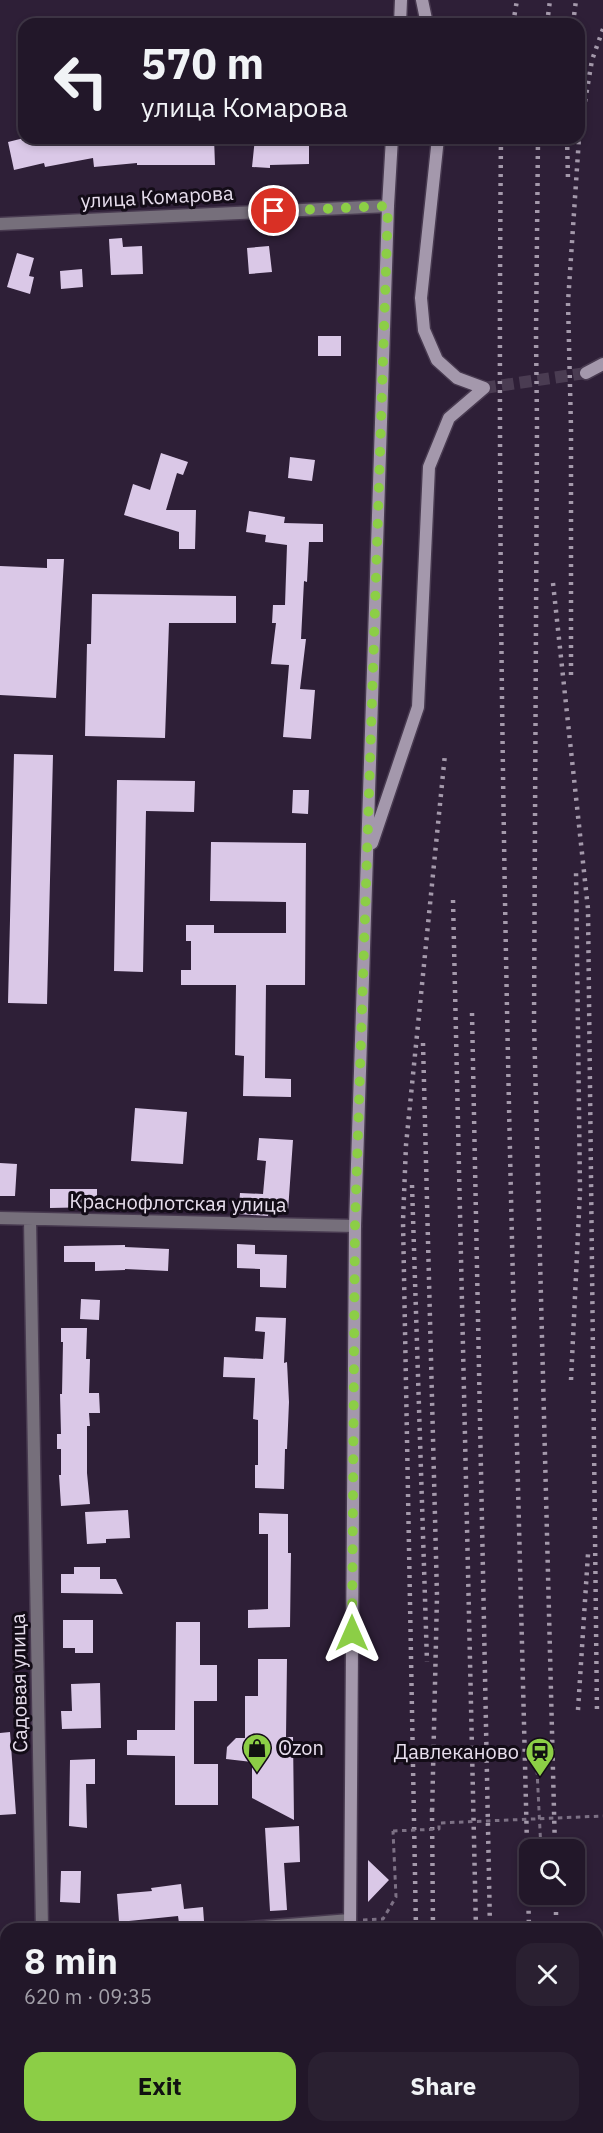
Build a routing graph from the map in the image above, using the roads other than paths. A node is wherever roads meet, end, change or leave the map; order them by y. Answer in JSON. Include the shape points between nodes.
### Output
{"nodes":[{"id":1,"x":401,"y":0,"type":"edge"},
{"id":2,"x":422,"y":0,"type":"edge"},
{"id":3,"x":400,"y":18,"type":"edge"},
{"id":4,"x":426,"y":18,"type":"edge"},
{"id":5,"x":392,"y":144,"type":"edge"},
{"id":6,"x":437,"y":144,"type":"edge"},
{"id":7,"x":388,"y":206,"type":"junction"},
{"id":8,"x":0,"y":224,"type":"edge"},
{"id":9,"x":603,"y":364,"type":"edge"},
{"id":10,"x":603,"y":370,"type":"edge"},
{"id":11,"x":368,"y":855,"type":"junction"},
{"id":12,"x":0,"y":1218,"type":"edge"},
{"id":13,"x":30,"y":1220,"type":"junction"},
{"id":14,"x":355,"y":1226,"type":"junction"},
{"id":15,"x":42,"y":1923,"type":"edge"},
{"id":16,"x":350,"y":1923,"type":"edge"}],
"edges":[{"from":1,"to":3,"type":"street"},
{"from":2,"to":4,"type":"street"},
{"from":5,"to":7,"type":"street"},
{"from":6,"to":11,"type":"street","via":[[421,298],[424,330],[437,360],[457,378],[484,388],[449,418],[429,467],[418,707]]},
{"from":7,"to":8,"type":"street","name":"улица Комарова"},
{"from":7,"to":11,"type":"street"},
{"from":9,"to":10,"type":"street","via":[[586,372]]},
{"from":11,"to":14,"type":"street"},
{"from":12,"to":13,"type":"street","name":"Краснофлотская улица"},
{"from":13,"to":14,"type":"street","name":"Краснофлотская улица"},
{"from":13,"to":15,"type":"street","name":"Садовая улица"},
{"from":14,"to":16,"type":"street"}]}
